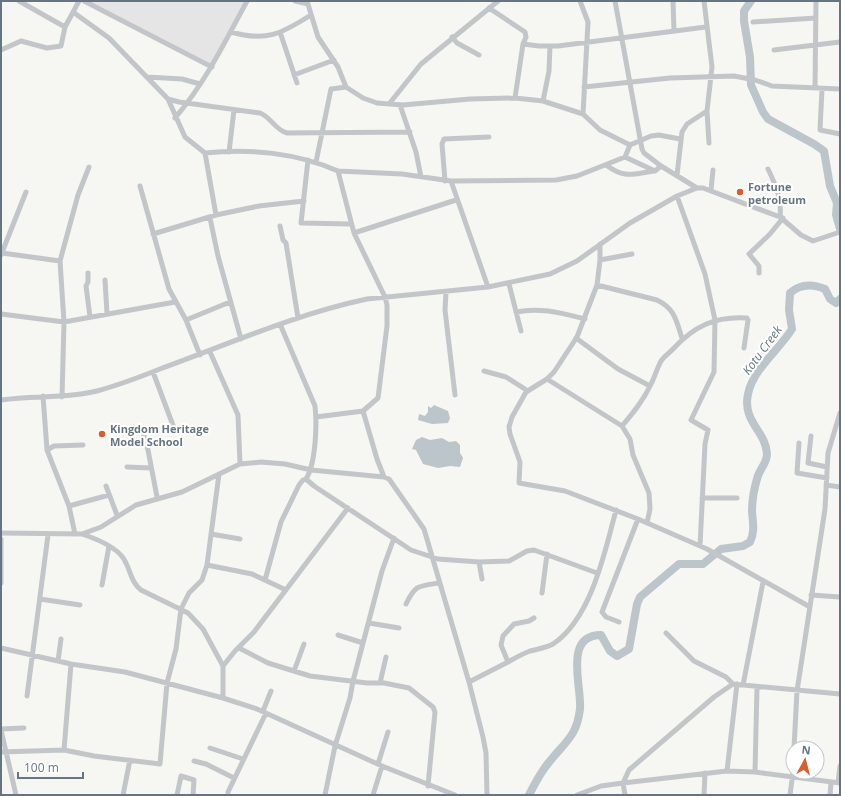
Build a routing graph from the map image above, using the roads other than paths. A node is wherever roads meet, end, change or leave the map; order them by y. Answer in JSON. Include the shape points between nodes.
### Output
{"nodes":[{"id":1,"x":19,"y":1,"type":"edge"},
{"id":2,"x":80,"y":1,"type":"edge"},
{"id":3,"x":84,"y":1,"type":"edge"},
{"id":4,"x":247,"y":1,"type":"edge"},
{"id":5,"x":295,"y":1,"type":"edge"},
{"id":6,"x":498,"y":1,"type":"edge"},
{"id":7,"x":580,"y":1,"type":"edge"},
{"id":8,"x":615,"y":1,"type":"edge"},
{"id":9,"x":673,"y":1,"type":"edge"},
{"id":10,"x":704,"y":1,"type":"edge"},
{"id":11,"x":816,"y":1,"type":"edge"},
{"id":12,"x":307,"y":2,"type":"edge"},
{"id":13,"x":489,"y":8,"type":"junction"},
{"id":14,"x":73,"y":12,"type":"junction"},
{"id":15,"x":311,"y":16,"type":"junction"},
{"id":16,"x":816,"y":18,"type":"junction"},
{"id":17,"x":754,"y":22,"type":"dead end"},
{"id":18,"x":65,"y":27,"type":"junction"},
{"id":19,"x":706,"y":27,"type":"junction"},
{"id":20,"x":674,"y":31,"type":"junction"},
{"id":21,"x":231,"y":32,"type":"junction"},
{"id":22,"x":280,"y":32,"type":"junction"},
{"id":23,"x":452,"y":37,"type":"junction"},
{"id":24,"x":622,"y":38,"type":"junction"},
{"id":25,"x":840,"y":42,"type":"edge"},
{"id":26,"x":587,"y":43,"type":"junction"},
{"id":27,"x":523,"y":44,"type":"junction"},
{"id":28,"x":550,"y":46,"type":"junction"},
{"id":29,"x":816,"y":46,"type":"junction"},
{"id":30,"x":1,"y":50,"type":"edge"},
{"id":31,"x":774,"y":50,"type":"dead end"},
{"id":32,"x":479,"y":55,"type":"dead end"},
{"id":33,"x":334,"y":60,"type":"junction"},
{"id":34,"x":212,"y":67,"type":"junction"},
{"id":35,"x":294,"y":75,"type":"junction"},
{"id":36,"x":147,"y":77,"type":"junction"},
{"id":37,"x":711,"y":77,"type":"junction"},
{"id":38,"x":297,"y":83,"type":"dead end"},
{"id":39,"x":631,"y":83,"type":"junction"},
{"id":40,"x":200,"y":84,"type":"junction"},
{"id":41,"x":346,"y":87,"type":"junction"},
{"id":42,"x":584,"y":88,"type":"junction"},
{"id":43,"x":815,"y":88,"type":"junction"},
{"id":44,"x":822,"y":89,"type":"junction"},
{"id":45,"x":840,"y":89,"type":"edge"},
{"id":46,"x":515,"y":98,"type":"junction"},
{"id":47,"x":168,"y":99,"type":"junction"},
{"id":48,"x":543,"y":101,"type":"junction"},
{"id":49,"x":188,"y":104,"type":"junction"},
{"id":50,"x":389,"y":104,"type":"junction"},
{"id":51,"x":400,"y":105,"type":"junction"},
{"id":52,"x":234,"y":110,"type":"junction"},
{"id":53,"x":707,"y":111,"type":"junction"},
{"id":54,"x":583,"y":114,"type":"junction"},
{"id":55,"x":175,"y":118,"type":"junction"},
{"id":56,"x":322,"y":132,"type":"junction"},
{"id":57,"x":410,"y":132,"type":"junction"},
{"id":58,"x":840,"y":134,"type":"edge"},
{"id":59,"x":489,"y":137,"type":"dead end"},
{"id":60,"x":680,"y":139,"type":"junction"},
{"id":61,"x":640,"y":141,"type":"junction"},
{"id":62,"x":709,"y":143,"type":"dead end"},
{"id":63,"x":630,"y":145,"type":"junction"},
{"id":64,"x":229,"y":152,"type":"junction"},
{"id":65,"x":205,"y":153,"type":"junction"},
{"id":66,"x":625,"y":157,"type":"junction"},
{"id":67,"x":308,"y":160,"type":"junction"},
{"id":68,"x":316,"y":162,"type":"junction"},
{"id":69,"x":606,"y":165,"type":"junction"},
{"id":70,"x":660,"y":166,"type":"junction"},
{"id":71,"x":89,"y":167,"type":"dead end"},
{"id":72,"x":713,"y":170,"type":"dead end"},
{"id":73,"x":768,"y":170,"type":"dead end"},
{"id":74,"x":338,"y":171,"type":"junction"},
{"id":75,"x":655,"y":171,"type":"junction"},
{"id":76,"x":677,"y":175,"type":"junction"},
{"id":77,"x":421,"y":177,"type":"junction"},
{"id":78,"x":448,"y":181,"type":"junction"},
{"id":79,"x":140,"y":186,"type":"dead end"},
{"id":80,"x":697,"y":188,"type":"junction"},
{"id":81,"x":711,"y":190,"type":"junction"},
{"id":82,"x":26,"y":192,"type":"dead end"},
{"id":83,"x":677,"y":196,"type":"junction"},
{"id":84,"x":456,"y":200,"type":"junction"},
{"id":85,"x":304,"y":202,"type":"junction"},
{"id":86,"x":216,"y":215,"type":"junction"},
{"id":87,"x":781,"y":217,"type":"junction"},
{"id":88,"x":210,"y":218,"type":"junction"},
{"id":89,"x":350,"y":224,"type":"junction"},
{"id":90,"x":280,"y":226,"type":"dead end"},
{"id":91,"x":840,"y":232,"type":"edge"},
{"id":92,"x":354,"y":233,"type":"junction"},
{"id":93,"x":153,"y":234,"type":"junction"},
{"id":94,"x":600,"y":244,"type":"junction"},
{"id":95,"x":1,"y":254,"type":"edge"},
{"id":96,"x":632,"y":254,"type":"dead end"},
{"id":97,"x":600,"y":260,"type":"junction"},
{"id":98,"x":60,"y":261,"type":"junction"},
{"id":99,"x":759,"y":273,"type":"dead end"},
{"id":100,"x":88,"y":274,"type":"dead end"},
{"id":101,"x":105,"y":280,"type":"dead end"},
{"id":102,"x":509,"y":284,"type":"junction"},
{"id":103,"x":597,"y":285,"type":"junction"},
{"id":104,"x":488,"y":287,"type":"junction"},
{"id":105,"x":446,"y":292,"type":"junction"},
{"id":106,"x":384,"y":297,"type":"junction"},
{"id":107,"x":175,"y":302,"type":"junction"},
{"id":108,"x":230,"y":302,"type":"junction"},
{"id":109,"x":516,"y":312,"type":"junction"},
{"id":110,"x":1,"y":314,"type":"edge"},
{"id":111,"x":107,"y":314,"type":"junction"},
{"id":112,"x":90,"y":317,"type":"junction"},
{"id":113,"x":298,"y":318,"type":"junction"},
{"id":114,"x":585,"y":318,"type":"junction"},
{"id":115,"x":186,"y":320,"type":"junction"},
{"id":116,"x":715,"y":320,"type":"junction"},
{"id":117,"x":64,"y":322,"type":"junction"},
{"id":118,"x":280,"y":324,"type":"junction"},
{"id":119,"x":521,"y":331,"type":"dead end"},
{"id":120,"x":576,"y":338,"type":"junction"},
{"id":121,"x":682,"y":338,"type":"junction"},
{"id":122,"x":241,"y":339,"type":"junction"},
{"id":123,"x":744,"y":348,"type":"dead end"},
{"id":124,"x":210,"y":352,"type":"junction"},
{"id":125,"x":200,"y":355,"type":"junction"},
{"id":126,"x":484,"y":371,"type":"dead end"},
{"id":127,"x":153,"y":372,"type":"junction"},
{"id":128,"x":547,"y":379,"type":"junction"},
{"id":129,"x":650,"y":386,"type":"junction"},
{"id":130,"x":528,"y":391,"type":"junction"},
{"id":131,"x":455,"y":395,"type":"dead end"},
{"id":132,"x":43,"y":396,"type":"junction"},
{"id":133,"x":62,"y":396,"type":"junction"},
{"id":134,"x":1,"y":400,"type":"edge"},
{"id":135,"x":363,"y":411,"type":"junction"},
{"id":136,"x":840,"y":413,"type":"edge"},
{"id":137,"x":316,"y":417,"type":"junction"},
{"id":138,"x":622,"y":426,"type":"junction"},
{"id":139,"x":174,"y":428,"type":"dead end"},
{"id":140,"x":142,"y":433,"type":"dead end"},
{"id":141,"x":811,"y":436,"type":"dead end"},
{"id":142,"x":799,"y":443,"type":"dead end"},
{"id":143,"x":83,"y":445,"type":"dead end"},
{"id":144,"x":47,"y":450,"type":"junction"},
{"id":145,"x":240,"y":464,"type":"junction"},
{"id":146,"x":127,"y":467,"type":"dead end"},
{"id":147,"x":827,"y":467,"type":"junction"},
{"id":148,"x":151,"y":468,"type":"junction"},
{"id":149,"x":311,"y":470,"type":"junction"},
{"id":150,"x":219,"y":474,"type":"junction"},
{"id":151,"x":384,"y":477,"type":"junction"},
{"id":152,"x":827,"y":478,"type":"junction"},
{"id":153,"x":306,"y":479,"type":"junction"},
{"id":154,"x":826,"y":485,"type":"junction"},
{"id":155,"x":106,"y":486,"type":"dead end"},
{"id":156,"x":840,"y":487,"type":"edge"},
{"id":157,"x":109,"y":495,"type":"junction"},
{"id":158,"x":157,"y":498,"type":"junction"},
{"id":159,"x":702,"y":498,"type":"junction"},
{"id":160,"x":737,"y":498,"type":"dead end"},
{"id":161,"x":69,"y":506,"type":"junction"},
{"id":162,"x":348,"y":508,"type":"junction"},
{"id":163,"x":616,"y":510,"type":"junction"},
{"id":164,"x":117,"y":515,"type":"junction"},
{"id":165,"x":638,"y":519,"type":"junction"},
{"id":166,"x":647,"y":523,"type":"junction"},
{"id":167,"x":1,"y":533,"type":"edge"},
{"id":168,"x":48,"y":534,"type":"junction"},
{"id":169,"x":75,"y":534,"type":"junction"},
{"id":170,"x":82,"y":534,"type":"junction"},
{"id":171,"x":211,"y":534,"type":"junction"},
{"id":172,"x":394,"y":538,"type":"junction"},
{"id":173,"x":1,"y":539,"type":"edge"},
{"id":174,"x":240,"y":539,"type":"dead end"},
{"id":175,"x":109,"y":546,"type":"junction"},
{"id":176,"x":700,"y":546,"type":"junction"},
{"id":177,"x":547,"y":554,"type":"junction"},
{"id":178,"x":432,"y":557,"type":"junction"},
{"id":179,"x":479,"y":562,"type":"junction"},
{"id":180,"x":207,"y":565,"type":"junction"},
{"id":181,"x":597,"y":573,"type":"junction"},
{"id":182,"x":482,"y":579,"type":"dead end"},
{"id":183,"x":265,"y":580,"type":"junction"},
{"id":184,"x":763,"y":582,"type":"junction"},
{"id":185,"x":438,"y":583,"type":"junction"},
{"id":186,"x":1,"y":584,"type":"edge"},
{"id":187,"x":102,"y":584,"type":"dead end"},
{"id":188,"x":286,"y":590,"type":"junction"},
{"id":189,"x":542,"y":593,"type":"dead end"},
{"id":190,"x":812,"y":594,"type":"junction"},
{"id":191,"x":840,"y":597,"type":"edge"},
{"id":192,"x":40,"y":599,"type":"junction"},
{"id":193,"x":406,"y":604,"type":"dead end"},
{"id":194,"x":80,"y":605,"type":"dead end"},
{"id":195,"x":810,"y":607,"type":"junction"},
{"id":196,"x":181,"y":609,"type":"junction"},
{"id":197,"x":534,"y":618,"type":"dead end"},
{"id":198,"x":619,"y":622,"type":"dead end"},
{"id":199,"x":369,"y":623,"type":"junction"},
{"id":200,"x":399,"y":628,"type":"dead end"},
{"id":201,"x":666,"y":633,"type":"dead end"},
{"id":202,"x":338,"y":635,"type":"dead end"},
{"id":203,"x":61,"y":639,"type":"dead end"},
{"id":204,"x":363,"y":643,"type":"junction"},
{"id":205,"x":304,"y":644,"type":"dead end"},
{"id":206,"x":1,"y":648,"type":"edge"},
{"id":207,"x":238,"y":648,"type":"junction"},
{"id":208,"x":31,"y":655,"type":"junction"},
{"id":209,"x":386,"y":657,"type":"dead end"},
{"id":210,"x":58,"y":661,"type":"junction"},
{"id":211,"x":508,"y":662,"type":"junction"},
{"id":212,"x":72,"y":664,"type":"junction"},
{"id":213,"x":223,"y":666,"type":"junction"},
{"id":214,"x":294,"y":671,"type":"junction"},
{"id":215,"x":353,"y":681,"type":"junction"},
{"id":216,"x":469,"y":682,"type":"junction"},
{"id":217,"x":167,"y":683,"type":"junction"},
{"id":218,"x":380,"y":683,"type":"junction"},
{"id":219,"x":738,"y":684,"type":"junction"},
{"id":220,"x":757,"y":686,"type":"junction"},
{"id":221,"x":271,"y":691,"type":"dead end"},
{"id":222,"x":797,"y":691,"type":"junction"},
{"id":223,"x":840,"y":694,"type":"edge"},
{"id":224,"x":27,"y":696,"type":"dead end"},
{"id":225,"x":223,"y":698,"type":"junction"},
{"id":226,"x":264,"y":712,"type":"junction"},
{"id":227,"x":24,"y":728,"type":"dead end"},
{"id":228,"x":1,"y":730,"type":"edge"},
{"id":229,"x":388,"y":732,"type":"dead end"},
{"id":230,"x":794,"y":740,"type":"edge"},
{"id":231,"x":335,"y":746,"type":"junction"},
{"id":232,"x":210,"y":748,"type":"dead end"},
{"id":233,"x":64,"y":750,"type":"junction"},
{"id":234,"x":4,"y":752,"type":"edge"},
{"id":235,"x":243,"y":759,"type":"junction"},
{"id":236,"x":130,"y":760,"type":"junction"},
{"id":237,"x":194,"y":760,"type":"dead end"},
{"id":238,"x":380,"y":765,"type":"junction"},
{"id":239,"x":840,"y":766,"type":"edge"},
{"id":240,"x":727,"y":771,"type":"junction"},
{"id":241,"x":755,"y":772,"type":"junction"},
{"id":242,"x":705,"y":773,"type":"junction"},
{"id":243,"x":785,"y":777,"type":"edge"},
{"id":244,"x":234,"y":778,"type":"junction"},
{"id":245,"x":793,"y":780,"type":"edge"},
{"id":246,"x":812,"y":780,"type":"edge"},
{"id":247,"x":831,"y":782,"type":"junction"},
{"id":248,"x":623,"y":783,"type":"junction"},
{"id":249,"x":839,"y":783,"type":"edge"},
{"id":250,"x":428,"y":786,"type":"junction"},
{"id":251,"x":228,"y":792,"type":"dead end"},
{"id":252,"x":442,"y":793,"type":"edge"},
{"id":253,"x":16,"y":795,"type":"edge"},
{"id":254,"x":123,"y":795,"type":"edge"},
{"id":255,"x":177,"y":795,"type":"edge"},
{"id":256,"x":193,"y":795,"type":"edge"},
{"id":257,"x":325,"y":795,"type":"edge"},
{"id":258,"x":373,"y":795,"type":"edge"},
{"id":259,"x":455,"y":795,"type":"edge"},
{"id":260,"x":487,"y":795,"type":"edge"},
{"id":261,"x":577,"y":795,"type":"edge"},
{"id":262,"x":625,"y":795,"type":"edge"},
{"id":263,"x":704,"y":795,"type":"edge"},
{"id":264,"x":790,"y":795,"type":"edge"},
{"id":265,"x":830,"y":795,"type":"edge"}],
"edges":[{"from":1,"to":18,"type":"street"},
{"from":2,"to":14,"type":"street"},
{"from":3,"to":34,"type":"street"},
{"from":4,"to":21,"type":"street"},
{"from":5,"to":12,"type":"street"},
{"from":6,"to":13,"type":"street"},
{"from":7,"to":26,"type":"street","via":[[588,22]]},
{"from":8,"to":24,"type":"street"},
{"from":9,"to":20,"type":"street"},
{"from":10,"to":19,"type":"street"},
{"from":11,"to":16,"type":"street"},
{"from":12,"to":15,"type":"street"},
{"from":13,"to":23,"type":"street"},
{"from":13,"to":27,"type":"street","via":[[525,32]]},
{"from":14,"to":18,"type":"street"},
{"from":14,"to":36,"type":"street","via":[[109,38]]},
{"from":15,"to":22,"type":"street"},
{"from":15,"to":33,"type":"street","via":[[318,37]]},
{"from":16,"to":17,"type":"street"},
{"from":16,"to":29,"type":"street"},
{"from":18,"to":30,"type":"street","via":[[61,46],[47,48],[21,41]]},
{"from":19,"to":20,"type":"street"},
{"from":19,"to":37,"type":"street"},
{"from":20,"to":24,"type":"street"},
{"from":21,"to":22,"type":"street","via":[[257,38]]},
{"from":21,"to":34,"type":"street"},
{"from":22,"to":35,"type":"street"},
{"from":23,"to":32,"type":"street","via":[[457,43]]},
{"from":23,"to":50,"type":"street","via":[[421,64]]},
{"from":24,"to":26,"type":"street"},
{"from":24,"to":39,"type":"street"},
{"from":25,"to":29,"type":"street"},
{"from":26,"to":28,"type":"street"},
{"from":26,"to":42,"type":"street"},
{"from":27,"to":28,"type":"street"},
{"from":27,"to":46,"type":"street"},
{"from":28,"to":48,"type":"street","via":[[549,71]]},
{"from":29,"to":31,"type":"street"},
{"from":29,"to":43,"type":"street"},
{"from":33,"to":35,"type":"street"},
{"from":33,"to":41,"type":"street"},
{"from":34,"to":40,"type":"street"},
{"from":35,"to":38,"type":"street"},
{"from":36,"to":40,"type":"street"},
{"from":36,"to":47,"type":"street"},
{"from":37,"to":39,"type":"street","via":[[670,78]]},
{"from":37,"to":43,"type":"street","via":[[747,78],[772,86]]},
{"from":37,"to":53,"type":"street"},
{"from":39,"to":42,"type":"street"},
{"from":39,"to":61,"type":"street"},
{"from":40,"to":49,"type":"street"},
{"from":41,"to":50,"type":"street","via":[[363,98]]},
{"from":41,"to":56,"type":"street","via":[[331,89]]},
{"from":42,"to":54,"type":"street"},
{"from":43,"to":44,"type":"street"},
{"from":44,"to":45,"type":"street"},
{"from":44,"to":58,"type":"street","via":[[820,130]]},
{"from":46,"to":48,"type":"street"},
{"from":46,"to":51,"type":"street"},
{"from":47,"to":49,"type":"street"},
{"from":47,"to":55,"type":"street"},
{"from":48,"to":54,"type":"street"},
{"from":49,"to":52,"type":"street"},
{"from":49,"to":55,"type":"street"},
{"from":50,"to":51,"type":"street"},
{"from":51,"to":57,"type":"street"},
{"from":52,"to":56,"type":"street","via":[[265,115],[281,131],[287,133]]},
{"from":52,"to":64,"type":"street"},
{"from":53,"to":60,"type":"street","via":[[687,124]]},
{"from":53,"to":62,"type":"street"},
{"from":54,"to":63,"type":"street","via":[[600,130]]},
{"from":55,"to":65,"type":"street","via":[[185,136]]},
{"from":56,"to":57,"type":"street"},
{"from":56,"to":68,"type":"street"},
{"from":57,"to":77,"type":"street"},
{"from":59,"to":78,"type":"street","via":[[444,139],[442,144]]},
{"from":60,"to":61,"type":"street","via":[[659,135]]},
{"from":60,"to":76,"type":"street"},
{"from":61,"to":63,"type":"street"},
{"from":61,"to":70,"type":"street","via":[[644,154]]},
{"from":63,"to":66,"type":"street"},
{"from":64,"to":65,"type":"street"},
{"from":64,"to":67,"type":"street","via":[[282,155]]},
{"from":65,"to":86,"type":"street"},
{"from":66,"to":69,"type":"street"},
{"from":66,"to":75,"type":"street"},
{"from":67,"to":68,"type":"street"},
{"from":67,"to":85,"type":"street"},
{"from":68,"to":74,"type":"street"},
{"from":69,"to":75,"type":"street","via":[[618,174],[626,175]]},
{"from":69,"to":78,"type":"street","via":[[577,176],[556,180]]},
{"from":70,"to":75,"type":"street"},
{"from":70,"to":76,"type":"street"},
{"from":71,"to":98,"type":"street","via":[[78,195]]},
{"from":72,"to":81,"type":"street"},
{"from":73,"to":87,"type":"street","via":[[780,195]]},
{"from":74,"to":77,"type":"street"},
{"from":74,"to":89,"type":"street"},
{"from":76,"to":80,"type":"street"},
{"from":77,"to":78,"type":"street"},
{"from":78,"to":84,"type":"street"},
{"from":79,"to":93,"type":"street"},
{"from":80,"to":81,"type":"street"},
{"from":80,"to":83,"type":"street"},
{"from":81,"to":87,"type":"street"},
{"from":82,"to":95,"type":"street"},
{"from":83,"to":94,"type":"street"},
{"from":83,"to":116,"type":"street","via":[[705,274]]},
{"from":84,"to":92,"type":"street"},
{"from":84,"to":104,"type":"street"},
{"from":85,"to":86,"type":"street","via":[[260,206]]},
{"from":85,"to":89,"type":"street","via":[[301,223]]},
{"from":86,"to":88,"type":"street"},
{"from":87,"to":91,"type":"street","via":[[807,240],[820,240]]},
{"from":87,"to":99,"type":"street","via":[[770,234],[749,254],[758,266]]},
{"from":88,"to":93,"type":"street"},
{"from":88,"to":108,"type":"street"},
{"from":89,"to":92,"type":"street"},
{"from":90,"to":113,"type":"street","via":[[286,244]]},
{"from":92,"to":106,"type":"street"},
{"from":93,"to":107,"type":"street"},
{"from":94,"to":97,"type":"street"},
{"from":94,"to":102,"type":"street","via":[[561,270]]},
{"from":95,"to":98,"type":"street"},
{"from":96,"to":97,"type":"street"},
{"from":97,"to":103,"type":"street"},
{"from":98,"to":117,"type":"street"},
{"from":100,"to":112,"type":"street","via":[[86,286]]},
{"from":101,"to":111,"type":"street"},
{"from":102,"to":104,"type":"street"},
{"from":102,"to":109,"type":"street"},
{"from":103,"to":114,"type":"street"},
{"from":103,"to":121,"type":"street","via":[[665,304],[674,312]]},
{"from":104,"to":105,"type":"street"},
{"from":105,"to":106,"type":"street"},
{"from":105,"to":131,"type":"street","via":[[445,310]]},
{"from":106,"to":113,"type":"street","via":[[350,302]]},
{"from":106,"to":135,"type":"street","via":[[387,305],[387,326],[378,398]]},
{"from":107,"to":111,"type":"street"},
{"from":107,"to":115,"type":"street"},
{"from":108,"to":115,"type":"street"},
{"from":108,"to":122,"type":"street"},
{"from":109,"to":114,"type":"street","via":[[532,309],[550,310]]},
{"from":109,"to":119,"type":"street"},
{"from":110,"to":117,"type":"street"},
{"from":111,"to":112,"type":"street"},
{"from":112,"to":117,"type":"street"},
{"from":113,"to":118,"type":"street"},
{"from":114,"to":120,"type":"street"},
{"from":115,"to":125,"type":"street"},
{"from":116,"to":121,"type":"street"},
{"from":116,"to":123,"type":"street","via":[[747,318]]},
{"from":116,"to":159,"type":"street","via":[[714,372],[691,420],[708,430]]},
{"from":117,"to":133,"type":"street"},
{"from":118,"to":122,"type":"street"},
{"from":118,"to":137,"type":"street","via":[[312,397]]},
{"from":120,"to":128,"type":"street"},
{"from":120,"to":129,"type":"street","via":[[618,369]]},
{"from":121,"to":129,"type":"street","via":[[660,362]]},
{"from":122,"to":124,"type":"street"},
{"from":124,"to":125,"type":"street"},
{"from":124,"to":145,"type":"street","via":[[238,415]]},
{"from":125,"to":127,"type":"street"},
{"from":126,"to":130,"type":"street","via":[[506,377]]},
{"from":127,"to":133,"type":"street","via":[[97,391]]},
{"from":127,"to":139,"type":"street"},
{"from":128,"to":130,"type":"street"},
{"from":128,"to":138,"type":"street"},
{"from":129,"to":138,"type":"street"},
{"from":130,"to":163,"type":"street","via":[[512,417],[509,427],[520,462],[519,483],[564,491]]},
{"from":132,"to":133,"type":"street"},
{"from":132,"to":134,"type":"street"},
{"from":132,"to":144,"type":"street"},
{"from":135,"to":137,"type":"street"},
{"from":135,"to":151,"type":"street"},
{"from":136,"to":147,"type":"street","via":[[828,453]]},
{"from":137,"to":149,"type":"street"},
{"from":138,"to":166,"type":"street","via":[[630,439],[633,455],[649,493],[650,509]]},
{"from":140,"to":148,"type":"street"},
{"from":141,"to":147,"type":"street","via":[[808,463]]},
{"from":142,"to":152,"type":"street","via":[[797,473]]},
{"from":143,"to":144,"type":"street","via":[[54,446]]},
{"from":144,"to":161,"type":"street"},
{"from":145,"to":149,"type":"street","via":[[285,464]]},
{"from":145,"to":150,"type":"street"},
{"from":146,"to":148,"type":"street"},
{"from":147,"to":152,"type":"street"},
{"from":148,"to":158,"type":"street"},
{"from":149,"to":151,"type":"street"},
{"from":149,"to":153,"type":"street"},
{"from":150,"to":158,"type":"street","via":[[182,492]]},
{"from":150,"to":171,"type":"street"},
{"from":151,"to":178,"type":"street","via":[[389,479],[424,529]]},
{"from":152,"to":154,"type":"street"},
{"from":153,"to":162,"type":"street"},
{"from":153,"to":183,"type":"street","via":[[299,485],[280,522]]},
{"from":154,"to":156,"type":"street"},
{"from":154,"to":190,"type":"street","via":[[825,509]]},
{"from":155,"to":157,"type":"street"},
{"from":157,"to":161,"type":"street"},
{"from":157,"to":164,"type":"street"},
{"from":158,"to":164,"type":"street"},
{"from":159,"to":160,"type":"street"},
{"from":159,"to":176,"type":"street"},
{"from":161,"to":169,"type":"street"},
{"from":162,"to":172,"type":"street"},
{"from":162,"to":188,"type":"street"},
{"from":163,"to":165,"type":"street"},
{"from":163,"to":181,"type":"street"},
{"from":164,"to":170,"type":"street","via":[[101,527]]},
{"from":165,"to":166,"type":"street"},
{"from":165,"to":198,"type":"street","via":[[602,612]]},
{"from":166,"to":176,"type":"street"},
{"from":167,"to":168,"type":"street"},
{"from":168,"to":169,"type":"street"},
{"from":168,"to":192,"type":"street"},
{"from":169,"to":170,"type":"street"},
{"from":170,"to":175,"type":"street"},
{"from":171,"to":174,"type":"street"},
{"from":171,"to":180,"type":"street"},
{"from":172,"to":178,"type":"street","via":[[411,550]]},
{"from":172,"to":199,"type":"street","via":[[382,571]]},
{"from":173,"to":186,"type":"street"},
{"from":175,"to":187,"type":"street"},
{"from":175,"to":196,"type":"street","via":[[126,561],[134,584]]},
{"from":176,"to":184,"type":"street"},
{"from":177,"to":179,"type":"street","via":[[530,550],[509,561]]},
{"from":177,"to":181,"type":"street"},
{"from":177,"to":189,"type":"street"},
{"from":178,"to":179,"type":"street","via":[[438,560]]},
{"from":178,"to":185,"type":"street"},
{"from":179,"to":182,"type":"street"},
{"from":180,"to":183,"type":"street","via":[[245,572]]},
{"from":180,"to":196,"type":"street","via":[[202,580],[189,593]]},
{"from":181,"to":211,"type":"street","via":[[580,614],[566,634],[552,644]]},
{"from":183,"to":188,"type":"street"},
{"from":184,"to":195,"type":"street"},
{"from":184,"to":219,"type":"street"},
{"from":185,"to":193,"type":"street","via":[[417,586]]},
{"from":185,"to":216,"type":"street"},
{"from":188,"to":207,"type":"street","via":[[254,632]]},
{"from":190,"to":191,"type":"street"},
{"from":190,"to":195,"type":"street"},
{"from":192,"to":194,"type":"street"},
{"from":192,"to":208,"type":"street"},
{"from":195,"to":222,"type":"street"},
{"from":196,"to":213,"type":"street","via":[[191,615],[203,629]]},
{"from":196,"to":217,"type":"street","via":[[176,648]]},
{"from":197,"to":211,"type":"street","via":[[514,624],[503,636],[501,645]]},
{"from":199,"to":200,"type":"street"},
{"from":199,"to":204,"type":"street"},
{"from":201,"to":219,"type":"street","via":[[694,660]]},
{"from":202,"to":204,"type":"street"},
{"from":203,"to":210,"type":"street"},
{"from":204,"to":215,"type":"street"},
{"from":205,"to":214,"type":"street"},
{"from":206,"to":208,"type":"street"},
{"from":207,"to":213,"type":"street"},
{"from":207,"to":214,"type":"street"},
{"from":208,"to":210,"type":"street"},
{"from":208,"to":224,"type":"street"},
{"from":209,"to":218,"type":"street"},
{"from":210,"to":212,"type":"street"},
{"from":211,"to":216,"type":"street"},
{"from":212,"to":217,"type":"street","via":[[125,672]]},
{"from":212,"to":233,"type":"street"},
{"from":213,"to":225,"type":"street"},
{"from":214,"to":215,"type":"street","via":[[310,676]]},
{"from":215,"to":218,"type":"street"},
{"from":215,"to":231,"type":"street"},
{"from":216,"to":260,"type":"street","via":[[486,753]]},
{"from":217,"to":225,"type":"street"},
{"from":217,"to":236,"type":"street","via":[[160,764]]},
{"from":218,"to":250,"type":"street","via":[[409,688],[434,710]]},
{"from":219,"to":220,"type":"street"},
{"from":219,"to":240,"type":"street"},
{"from":219,"to":248,"type":"street","via":[[714,697],[629,770]]},
{"from":220,"to":222,"type":"street"},
{"from":220,"to":241,"type":"street"},
{"from":221,"to":226,"type":"street"},
{"from":222,"to":223,"type":"street"},
{"from":222,"to":230,"type":"street"},
{"from":225,"to":226,"type":"street"},
{"from":226,"to":231,"type":"street"},
{"from":226,"to":235,"type":"street"},
{"from":227,"to":228,"type":"street"},
{"from":228,"to":234,"type":"street"},
{"from":229,"to":238,"type":"street"},
{"from":231,"to":238,"type":"street"},
{"from":231,"to":257,"type":"street"},
{"from":232,"to":235,"type":"street"},
{"from":233,"to":234,"type":"street"},
{"from":233,"to":236,"type":"street"},
{"from":234,"to":253,"type":"street"},
{"from":235,"to":244,"type":"street"},
{"from":236,"to":254,"type":"street"},
{"from":237,"to":244,"type":"street"},
{"from":238,"to":250,"type":"street"},
{"from":238,"to":258,"type":"street"},
{"from":239,"to":249,"type":"street"},
{"from":240,"to":241,"type":"street"},
{"from":240,"to":242,"type":"street"},
{"from":241,"to":243,"type":"street"},
{"from":242,"to":248,"type":"street"},
{"from":242,"to":263,"type":"street"},
{"from":244,"to":251,"type":"street"},
{"from":245,"to":264,"type":"street"},
{"from":246,"to":247,"type":"street"},
{"from":247,"to":249,"type":"street"},
{"from":247,"to":265,"type":"street"},
{"from":248,"to":261,"type":"street","via":[[601,786]]},
{"from":248,"to":262,"type":"street"},
{"from":250,"to":252,"type":"street"},
{"from":252,"to":259,"type":"street"},
{"from":255,"to":256,"type":"street","via":[[181,776],[194,780]]}]}
